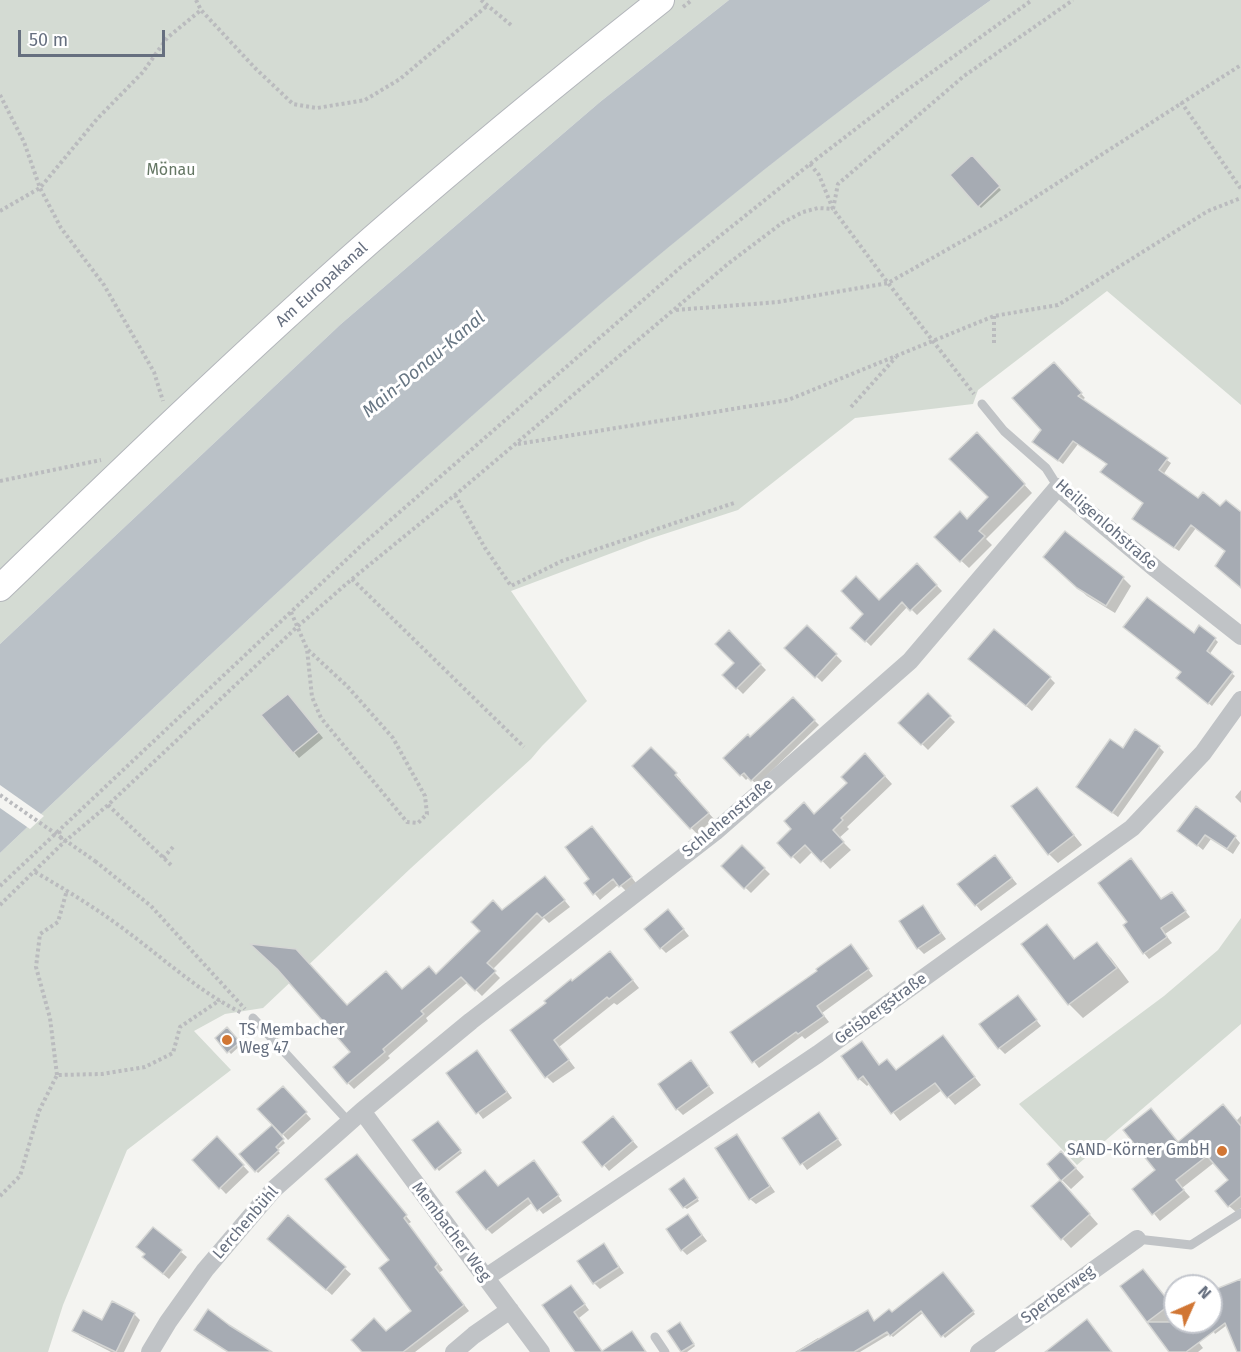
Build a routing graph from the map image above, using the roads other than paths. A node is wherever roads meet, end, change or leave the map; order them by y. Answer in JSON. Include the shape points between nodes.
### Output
{"nodes":[{"id":1,"x":672,"y":4,"type":"edge"},
{"id":2,"x":982,"y":404,"type":"road end"},
{"id":3,"x":1058,"y":487,"type":"junction"},
{"id":4,"x":0,"y":588,"type":"edge"},
{"id":5,"x":1241,"y":636,"type":"edge"},
{"id":6,"x":1241,"y":700,"type":"edge"},
{"id":7,"x":253,"y":1018,"type":"road end"},
{"id":8,"x":355,"y":1117,"type":"junction"},
{"id":9,"x":1241,"y":1213,"type":"edge"},
{"id":10,"x":1137,"y":1239,"type":"joint"},
{"id":11,"x":485,"y":1278,"type":"junction"},
{"id":12,"x":510,"y":1310,"type":"junction"},
{"id":13,"x":655,"y":1337,"type":"dead end"},
{"id":14,"x":150,"y":1352,"type":"edge"},
{"id":15,"x":454,"y":1352,"type":"edge"},
{"id":16,"x":541,"y":1352,"type":"edge"},
{"id":17,"x":665,"y":1352,"type":"edge"},
{"id":18,"x":979,"y":1352,"type":"edge"}],
"edges":[{"from":1,"to":4,"type":"main road","name":"Am Europakanal","via":[[569,73],[371,240]]},
{"from":2,"to":3,"type":"lane","name":"Heiligenlohstraße","via":[[1004,431],[1046,468]]},
{"from":3,"to":5,"type":"street","name":"Heiligenlohstraße"},
{"from":3,"to":8,"type":"street","name":"Schlehenstraße","via":[[910,661],[715,832],[471,1021]]},
{"from":6,"to":11,"type":"street","name":"Geisbergstraße","via":[[1203,753],[1132,828],[818,1054]]},
{"from":7,"to":8,"type":"lane"},
{"from":8,"to":11,"type":"street","name":"Membacher Weg"},
{"from":8,"to":14,"type":"street","name":"Lerchenbühl","via":[[274,1189],[205,1270]]},
{"from":9,"to":10,"type":"lane","via":[[1191,1245]]},
{"from":10,"to":18,"type":"street","name":"Sperberweg"},
{"from":11,"to":12,"type":"street","name":"Membacher Weg"},
{"from":12,"to":15,"type":"street"},
{"from":12,"to":16,"type":"street","name":"Membacher Weg"},
{"from":13,"to":17,"type":"lane"}]}
